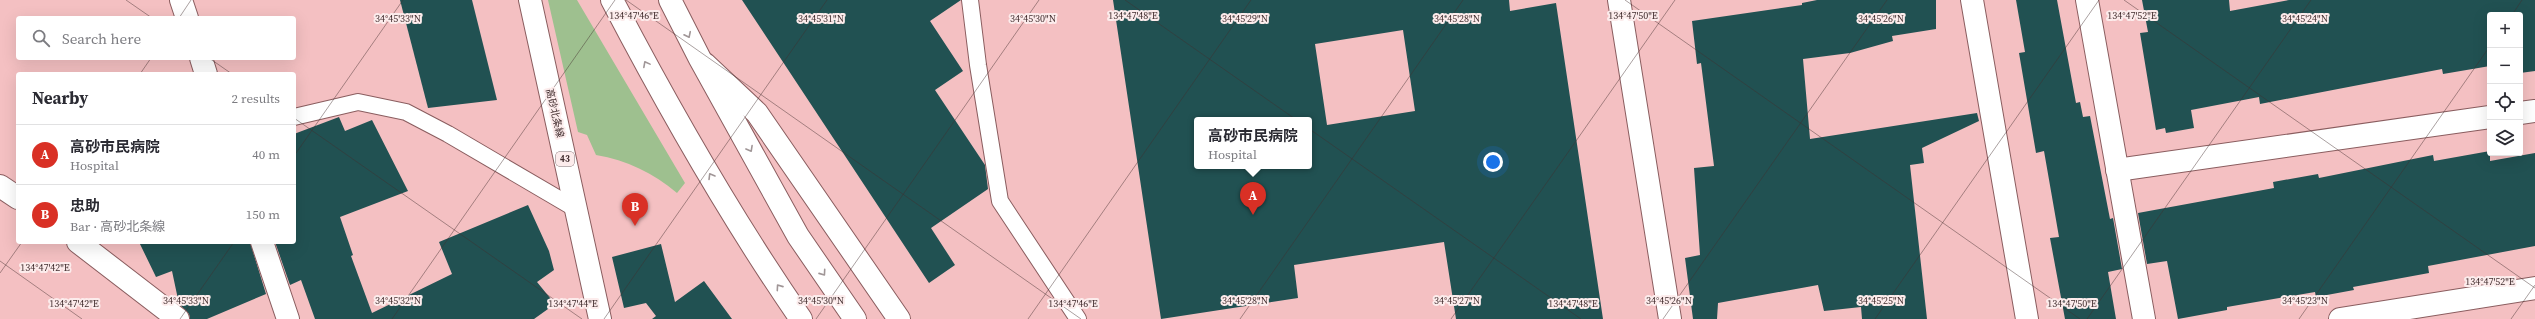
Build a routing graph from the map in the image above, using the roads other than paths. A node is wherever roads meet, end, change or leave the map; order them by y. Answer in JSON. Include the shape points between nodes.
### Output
{"nodes":[{"id":1,"x":181,"y":0,"type":"edge"},
{"id":2,"x":530,"y":0,"type":"edge"},
{"id":3,"x":612,"y":0,"type":"edge"},
{"id":4,"x":670,"y":0,"type":"edge"},
{"id":5,"x":970,"y":0,"type":"edge"},
{"id":6,"x":1619,"y":0,"type":"edge"},
{"id":7,"x":1972,"y":0,"type":"edge"},
{"id":8,"x":2087,"y":0,"type":"edge"},
{"id":9,"x":186,"y":16,"type":"edge"},
{"id":10,"x":700,"y":59,"type":"junction"},
{"id":11,"x":202,"y":60,"type":"edge"},
{"id":12,"x":205,"y":72,"type":"edge"},
{"id":13,"x":2535,"y":110,"type":"edge"},
{"id":14,"x":2523,"y":112,"type":"edge"},
{"id":15,"x":296,"y":117,"type":"edge"},
{"id":16,"x":2487,"y":117,"type":"edge"},
{"id":17,"x":2117,"y":170,"type":"junction"},
{"id":18,"x":0,"y":186,"type":"edge"},
{"id":19,"x":16,"y":197,"type":"edge"},
{"id":20,"x":576,"y":209,"type":"junction"},
{"id":21,"x":81,"y":244,"type":"edge"},
{"id":22,"x":263,"y":244,"type":"edge"},
{"id":23,"x":2535,"y":288,"type":"edge"},
{"id":24,"x":178,"y":319,"type":"edge"},
{"id":25,"x":288,"y":319,"type":"edge"},
{"id":26,"x":600,"y":319,"type":"edge"},
{"id":27,"x":801,"y":319,"type":"edge"},
{"id":28,"x":855,"y":319,"type":"edge"},
{"id":29,"x":899,"y":319,"type":"edge"},
{"id":30,"x":1078,"y":319,"type":"edge"},
{"id":31,"x":1670,"y":319,"type":"edge"},
{"id":32,"x":2026,"y":319,"type":"edge"},
{"id":33,"x":2144,"y":319,"type":"edge"},
{"id":34,"x":2340,"y":319,"type":"edge"}],
"edges":[{"from":1,"to":9,"type":"street"},
{"from":2,"to":20,"type":"street","name":"高砂北条線","number":"43"},
{"from":27,"to":3,"type":"street","one_way":true,"via":[[766,269],[653,79]]},
{"from":4,"to":10,"type":"street","one_way":true},
{"from":5,"to":30,"type":"lane","via":[[1000,201]]},
{"from":6,"to":31,"type":"street"},
{"from":7,"to":32,"type":"street"},
{"from":8,"to":17,"type":"street"},
{"from":10,"to":28,"type":"street","one_way":true,"via":[[798,236]]},
{"from":10,"to":29,"type":"street","via":[[757,113]]},
{"from":11,"to":12,"type":"street"},
{"from":13,"to":14,"type":"street"},
{"from":15,"to":20,"type":"lane","via":[[358,102],[406,112]]},
{"from":16,"to":17,"type":"street"},
{"from":17,"to":33,"type":"street"},
{"from":18,"to":19,"type":"street"},
{"from":20,"to":26,"type":"street","name":"高砂北条線","number":"43"},
{"from":21,"to":24,"type":"street"},
{"from":22,"to":25,"type":"street"},
{"from":23,"to":34,"type":"street"}]}
